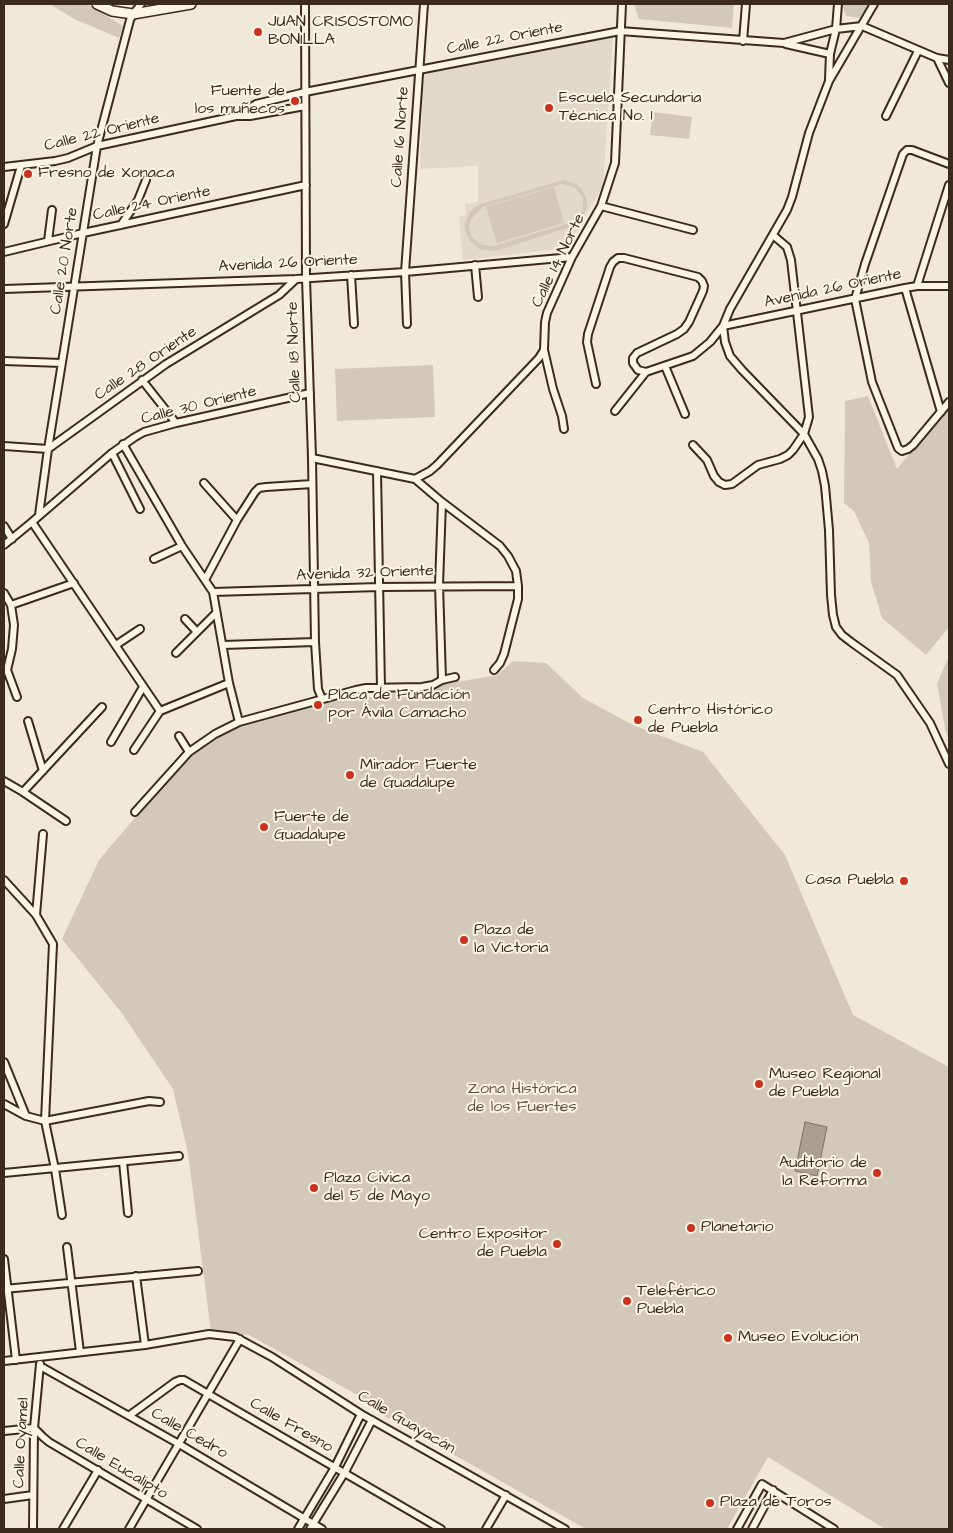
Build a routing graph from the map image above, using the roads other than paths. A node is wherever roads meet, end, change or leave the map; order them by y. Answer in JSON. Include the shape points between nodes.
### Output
{"nodes":[{"id":1,"x":97,"y":4,"type":"edge"},
{"id":2,"x":141,"y":4,"type":"edge"},
{"id":3,"x":191,"y":4,"type":"edge"},
{"id":4,"x":305,"y":4,"type":"edge"},
{"id":5,"x":424,"y":4,"type":"edge"},
{"id":6,"x":622,"y":4,"type":"edge"},
{"id":7,"x":746,"y":4,"type":"edge"},
{"id":8,"x":838,"y":4,"type":"edge"},
{"id":9,"x":874,"y":4,"type":"edge"},
{"id":10,"x":133,"y":14,"type":"junction"},
{"id":11,"x":862,"y":26,"type":"junction"},
{"id":12,"x":836,"y":29,"type":"junction"},
{"id":13,"x":620,"y":31,"type":"junction"},
{"id":14,"x":743,"y":41,"type":"junction"},
{"id":15,"x":784,"y":43,"type":"junction"},
{"id":16,"x":918,"y":51,"type":"junction"},
{"id":17,"x":830,"y":54,"type":"junction"},
{"id":18,"x":937,"y":58,"type":"junction"},
{"id":19,"x":949,"y":60,"type":"edge"},
{"id":20,"x":420,"y":69,"type":"junction"},
{"id":21,"x":829,"y":81,"type":"junction"},
{"id":22,"x":949,"y":83,"type":"edge"},
{"id":23,"x":305,"y":92,"type":"junction"},
{"id":24,"x":305,"y":106,"type":"junction"},
{"id":25,"x":236,"y":116,"type":"junction"},
{"id":26,"x":886,"y":116,"type":"dead end"},
{"id":27,"x":97,"y":146,"type":"junction"},
{"id":28,"x":949,"y":164,"type":"edge"},
{"id":29,"x":21,"y":166,"type":"junction"},
{"id":30,"x":4,"y":167,"type":"edge"},
{"id":31,"x":146,"y":180,"type":"dead end"},
{"id":32,"x":306,"y":185,"type":"junction"},
{"id":33,"x":949,"y":185,"type":"edge"},
{"id":34,"x":601,"y":206,"type":"junction"},
{"id":35,"x":52,"y":210,"type":"dead end"},
{"id":36,"x":4,"y":224,"type":"edge"},
{"id":37,"x":121,"y":225,"type":"junction"},
{"id":38,"x":693,"y":230,"type":"dead end"},
{"id":39,"x":83,"y":233,"type":"junction"},
{"id":40,"x":774,"y":236,"type":"junction"},
{"id":41,"x":48,"y":241,"type":"junction"},
{"id":42,"x":4,"y":252,"type":"edge"},
{"id":43,"x":572,"y":257,"type":"junction"},
{"id":44,"x":475,"y":265,"type":"junction"},
{"id":45,"x":405,"y":272,"type":"junction"},
{"id":46,"x":351,"y":275,"type":"junction"},
{"id":47,"x":306,"y":278,"type":"junction"},
{"id":48,"x":296,"y":279,"type":"junction"},
{"id":49,"x":75,"y":286,"type":"junction"},
{"id":50,"x":917,"y":286,"type":"junction"},
{"id":51,"x":949,"y":286,"type":"edge"},
{"id":52,"x":905,"y":288,"type":"junction"},
{"id":53,"x":4,"y":289,"type":"edge"},
{"id":54,"x":478,"y":297,"type":"dead end"},
{"id":55,"x":855,"y":299,"type":"junction"},
{"id":56,"x":797,"y":311,"type":"junction"},
{"id":57,"x":354,"y":324,"type":"dead end"},
{"id":58,"x":407,"y":324,"type":"dead end"},
{"id":59,"x":723,"y":326,"type":"junction"},
{"id":60,"x":544,"y":350,"type":"junction"},
{"id":61,"x":4,"y":361,"type":"edge"},
{"id":62,"x":62,"y":363,"type":"junction"},
{"id":63,"x":665,"y":366,"type":"junction"},
{"id":64,"x":646,"y":372,"type":"junction"},
{"id":65,"x":142,"y":380,"type":"junction"},
{"id":66,"x":596,"y":384,"type":"dead end"},
{"id":67,"x":310,"y":393,"type":"junction"},
{"id":68,"x":949,"y":402,"type":"edge"},
{"id":69,"x":615,"y":411,"type":"dead end"},
{"id":70,"x":941,"y":412,"type":"junction"},
{"id":71,"x":685,"y":414,"type":"dead end"},
{"id":72,"x":176,"y":423,"type":"junction"},
{"id":73,"x":564,"y":429,"type":"dead end"},
{"id":74,"x":804,"y":434,"type":"junction"},
{"id":75,"x":123,"y":444,"type":"junction"},
{"id":76,"x":693,"y":445,"type":"dead end"},
{"id":77,"x":4,"y":446,"type":"edge"},
{"id":78,"x":48,"y":450,"type":"junction"},
{"id":79,"x":112,"y":453,"type":"junction"},
{"id":80,"x":312,"y":458,"type":"junction"},
{"id":81,"x":377,"y":471,"type":"junction"},
{"id":82,"x":415,"y":479,"type":"junction"},
{"id":83,"x":204,"y":484,"type":"dead end"},
{"id":84,"x":312,"y":484,"type":"junction"},
{"id":85,"x":442,"y":502,"type":"junction"},
{"id":86,"x":140,"y":509,"type":"dead end"},
{"id":87,"x":40,"y":515,"type":"junction"},
{"id":88,"x":236,"y":520,"type":"junction"},
{"id":89,"x":32,"y":522,"type":"junction"},
{"id":90,"x":4,"y":526,"type":"edge"},
{"id":91,"x":12,"y":539,"type":"junction"},
{"id":92,"x":4,"y":544,"type":"edge"},
{"id":93,"x":182,"y":546,"type":"junction"},
{"id":94,"x":154,"y":559,"type":"dead end"},
{"id":95,"x":205,"y":580,"type":"junction"},
{"id":96,"x":74,"y":583,"type":"junction"},
{"id":97,"x":439,"y":585,"type":"junction"},
{"id":98,"x":518,"y":586,"type":"junction"},
{"id":99,"x":379,"y":587,"type":"junction"},
{"id":100,"x":314,"y":589,"type":"junction"},
{"id":101,"x":213,"y":592,"type":"junction"},
{"id":102,"x":4,"y":593,"type":"edge"},
{"id":103,"x":11,"y":605,"type":"junction"},
{"id":104,"x":216,"y":613,"type":"junction"},
{"id":105,"x":185,"y":619,"type":"dead end"},
{"id":106,"x":140,"y":629,"type":"dead end"},
{"id":107,"x":197,"y":632,"type":"junction"},
{"id":108,"x":315,"y":642,"type":"junction"},
{"id":109,"x":116,"y":645,"type":"junction"},
{"id":110,"x":223,"y":645,"type":"junction"},
{"id":111,"x":176,"y":653,"type":"dead end"},
{"id":112,"x":5,"y":670,"type":"edge"},
{"id":113,"x":494,"y":670,"type":"dead end"},
{"id":114,"x":455,"y":677,"type":"dead end"},
{"id":115,"x":442,"y":680,"type":"junction"},
{"id":116,"x":229,"y":683,"type":"junction"},
{"id":117,"x":143,"y":687,"type":"junction"},
{"id":118,"x":381,"y":688,"type":"junction"},
{"id":119,"x":17,"y":697,"type":"dead end"},
{"id":120,"x":322,"y":699,"type":"junction"},
{"id":121,"x":102,"y":707,"type":"dead end"},
{"id":122,"x":160,"y":711,"type":"junction"},
{"id":123,"x":28,"y":721,"type":"dead end"},
{"id":124,"x":239,"y":722,"type":"junction"},
{"id":125,"x":179,"y":736,"type":"dead end"},
{"id":126,"x":111,"y":742,"type":"dead end"},
{"id":127,"x":134,"y":750,"type":"dead end"},
{"id":128,"x":189,"y":752,"type":"junction"},
{"id":129,"x":949,"y":764,"type":"edge"},
{"id":130,"x":42,"y":770,"type":"junction"},
{"id":131,"x":4,"y":782,"type":"edge"},
{"id":132,"x":23,"y":792,"type":"junction"},
{"id":133,"x":135,"y":812,"type":"dead end"},
{"id":134,"x":66,"y":821,"type":"dead end"},
{"id":135,"x":43,"y":834,"type":"dead end"},
{"id":136,"x":4,"y":880,"type":"edge"},
{"id":137,"x":36,"y":915,"type":"junction"},
{"id":138,"x":4,"y":1062,"type":"edge"},
{"id":139,"x":160,"y":1102,"type":"dead end"},
{"id":140,"x":4,"y":1104,"type":"edge"},
{"id":141,"x":26,"y":1116,"type":"junction"},
{"id":142,"x":45,"y":1121,"type":"junction"},
{"id":143,"x":179,"y":1156,"type":"dead end"},
{"id":144,"x":122,"y":1162,"type":"junction"},
{"id":145,"x":55,"y":1169,"type":"junction"},
{"id":146,"x":4,"y":1173,"type":"edge"},
{"id":147,"x":128,"y":1213,"type":"dead end"},
{"id":148,"x":62,"y":1215,"type":"dead end"},
{"id":149,"x":67,"y":1247,"type":"dead end"},
{"id":150,"x":4,"y":1259,"type":"edge"},
{"id":151,"x":198,"y":1271,"type":"dead end"},
{"id":152,"x":136,"y":1276,"type":"junction"},
{"id":153,"x":71,"y":1284,"type":"junction"},
{"id":154,"x":5,"y":1289,"type":"edge"},
{"id":155,"x":238,"y":1338,"type":"junction"},
{"id":156,"x":145,"y":1345,"type":"junction"},
{"id":157,"x":80,"y":1352,"type":"junction"},
{"id":158,"x":39,"y":1358,"type":"junction"},
{"id":159,"x":16,"y":1360,"type":"junction"},
{"id":160,"x":4,"y":1361,"type":"edge"},
{"id":161,"x":40,"y":1366,"type":"junction"},
{"id":162,"x":208,"y":1394,"type":"junction"},
{"id":163,"x":361,"y":1414,"type":"junction"},
{"id":164,"x":130,"y":1415,"type":"junction"},
{"id":165,"x":372,"y":1420,"type":"junction"},
{"id":166,"x":34,"y":1428,"type":"junction"},
{"id":167,"x":4,"y":1431,"type":"edge"},
{"id":168,"x":180,"y":1444,"type":"junction"},
{"id":169,"x":335,"y":1467,"type":"junction"},
{"id":170,"x":98,"y":1470,"type":"junction"},
{"id":171,"x":345,"y":1472,"type":"junction"},
{"id":172,"x":774,"y":1490,"type":"junction"},
{"id":173,"x":33,"y":1495,"type":"junction"},
{"id":174,"x":506,"y":1495,"type":"junction"},
{"id":175,"x":4,"y":1499,"type":"edge"},
{"id":176,"x":146,"y":1500,"type":"junction"},
{"id":177,"x":304,"y":1519,"type":"junction"},
{"id":178,"x":312,"y":1527,"type":"edge"},
{"id":179,"x":193,"y":1528,"type":"edge"},
{"id":180,"x":33,"y":1529,"type":"edge"},
{"id":181,"x":62,"y":1529,"type":"edge"},
{"id":182,"x":129,"y":1529,"type":"edge"},
{"id":183,"x":298,"y":1529,"type":"edge"},
{"id":184,"x":322,"y":1529,"type":"edge"},
{"id":185,"x":441,"y":1529,"type":"edge"},
{"id":186,"x":486,"y":1529,"type":"edge"},
{"id":187,"x":565,"y":1529,"type":"edge"},
{"id":188,"x":736,"y":1529,"type":"edge"},
{"id":189,"x":752,"y":1529,"type":"edge"},
{"id":190,"x":834,"y":1529,"type":"edge"}],
"edges":[{"from":1,"to":10,"type":"street","via":[[112,12]]},
{"from":2,"to":10,"type":"street"},
{"from":3,"to":10,"type":"street"},
{"from":4,"to":23,"type":"street","name":"Calle 18 Norte"},
{"from":5,"to":20,"type":"street","name":"Calle 16 Norte"},
{"from":6,"to":13,"type":"street","name":"Calle 14 Norte"},
{"from":7,"to":14,"type":"street"},
{"from":8,"to":12,"type":"street"},
{"from":9,"to":11,"type":"street"},
{"from":10,"to":27,"type":"street","name":"Calle 20 Norte"},
{"from":11,"to":12,"type":"street","name":"Calle 22 Oriente"},
{"from":11,"to":16,"type":"street"},
{"from":11,"to":21,"type":"street"},
{"from":12,"to":15,"type":"street","name":"Calle 22 Oriente"},
{"from":12,"to":17,"type":"street"},
{"from":13,"to":14,"type":"street","name":"Calle 22 Oriente"},
{"from":13,"to":20,"type":"street","name":"Calle 22 Oriente"},
{"from":13,"to":34,"type":"street","name":"Calle 14 Norte","via":[[615,163]]},
{"from":14,"to":15,"type":"street","name":"Calle 22 Oriente"},
{"from":15,"to":17,"type":"street","name":"Calle 22 Oriente"},
{"from":16,"to":18,"type":"street"},
{"from":16,"to":26,"type":"street"},
{"from":17,"to":21,"type":"street"},
{"from":18,"to":19,"type":"street"},
{"from":18,"to":22,"type":"street"},
{"from":20,"to":23,"type":"street","name":"Calle 22 Oriente"},
{"from":20,"to":45,"type":"street","name":"Calle 16 Norte"},
{"from":21,"to":40,"type":"street","via":[[809,133],[792,197]]},
{"from":23,"to":24,"type":"street","name":"Calle 18 Norte"},
{"from":23,"to":25,"type":"street","name":"Calle 22 Oriente","via":[[256,104]]},
{"from":24,"to":25,"type":"street","name":"Calle 22 Oriente"},
{"from":24,"to":32,"type":"street","name":"Calle 18 Norte"},
{"from":25,"to":27,"type":"street","name":"Calle 22 Oriente"},
{"from":27,"to":29,"type":"street","name":"Calle 22 Oriente","via":[[68,158]]},
{"from":27,"to":39,"type":"street","name":"Calle 20 Norte"},
{"from":28,"to":55,"type":"street","via":[[912,150],[903,154]]},
{"from":29,"to":30,"type":"street","name":"Calle 22 Oriente"},
{"from":29,"to":36,"type":"street"},
{"from":31,"to":37,"type":"street","via":[[138,200]]},
{"from":32,"to":37,"type":"street","name":"Calle 24 Oriente"},
{"from":32,"to":47,"type":"street","name":"Calle 18 Norte"},
{"from":33,"to":50,"type":"street"},
{"from":34,"to":38,"type":"street"},
{"from":34,"to":43,"type":"street","name":"Calle 14 Norte"},
{"from":35,"to":41,"type":"street"},
{"from":37,"to":39,"type":"street","name":"Calle 24 Oriente"},
{"from":39,"to":41,"type":"street","name":"Calle 24 Oriente"},
{"from":39,"to":49,"type":"street","name":"Calle 20 Norte"},
{"from":40,"to":56,"type":"street","via":[[790,254]]},
{"from":40,"to":59,"type":"street"},
{"from":41,"to":42,"type":"street","name":"Calle 24 Oriente"},
{"from":43,"to":44,"type":"street","name":"Avenida 26 Oriente"},
{"from":43,"to":60,"type":"street","name":"Calle 14 Norte","via":[[547,313]]},
{"from":44,"to":45,"type":"street","name":"Avenida 26 Oriente"},
{"from":44,"to":54,"type":"street"},
{"from":45,"to":46,"type":"street","name":"Avenida 26 Oriente"},
{"from":45,"to":58,"type":"street","name":"Calle 16 Norte"},
{"from":46,"to":47,"type":"street","name":"Avenida 26 Oriente"},
{"from":46,"to":57,"type":"street"},
{"from":47,"to":48,"type":"street","name":"Avenida 26 Oriente"},
{"from":47,"to":67,"type":"street","name":"Calle 18 Norte"},
{"from":48,"to":49,"type":"street","name":"Avenida 26 Oriente"},
{"from":48,"to":65,"type":"street","name":"Calle 28 Oriente","via":[[279,295]]},
{"from":49,"to":53,"type":"street","name":"Avenida 26 Oriente"},
{"from":49,"to":62,"type":"street","name":"Calle 20 Norte"},
{"from":50,"to":51,"type":"street","name":"Avenida 26 Oriente"},
{"from":50,"to":52,"type":"street","name":"Avenida 26 Oriente"},
{"from":52,"to":55,"type":"street","name":"Avenida 26 Oriente"},
{"from":52,"to":70,"type":"street"},
{"from":55,"to":56,"type":"street","name":"Avenida 26 Oriente"},
{"from":55,"to":70,"type":"street","via":[[872,382],[898,448],[902,451],[913,445]]},
{"from":56,"to":59,"type":"street","name":"Avenida 26 Oriente"},
{"from":56,"to":74,"type":"street","via":[[809,417]]},
{"from":59,"to":63,"type":"street","via":[[701,350]]},
{"from":59,"to":74,"type":"street","via":[[730,356]]},
{"from":60,"to":73,"type":"street","name":"Calle 14 Norte"},
{"from":60,"to":82,"type":"street","via":[[437,465]]},
{"from":61,"to":62,"type":"street"},
{"from":62,"to":78,"type":"street","name":"Calle 20 Norte"},
{"from":63,"to":64,"type":"street"},
{"from":63,"to":71,"type":"street"},
{"from":64,"to":66,"type":"street","via":[[638,370],[633,358],[684,329],[704,286],[698,277],[618,258],[610,267],[588,334]]},
{"from":64,"to":69,"type":"street"},
{"from":65,"to":72,"type":"street"},
{"from":65,"to":78,"type":"street","name":"Calle 28 Oriente"},
{"from":67,"to":72,"type":"street","name":"Calle 30 Oriente"},
{"from":67,"to":80,"type":"street","name":"Calle 18 Norte"},
{"from":68,"to":70,"type":"street"},
{"from":72,"to":75,"type":"street","name":"Calle 30 Oriente","via":[[144,432]]},
{"from":74,"to":76,"type":"street","via":[[788,455],[758,465],[732,484],[725,485],[714,476],[707,460]]},
{"from":74,"to":129,"type":"street","via":[[818,458],[825,486],[831,595],[836,626],[842,635],[896,675],[930,723]]},
{"from":75,"to":79,"type":"street","name":"Calle 30 Oriente"},
{"from":75,"to":93,"type":"street"},
{"from":77,"to":78,"type":"street"},
{"from":78,"to":87,"type":"street","name":"Calle 20 Norte"},
{"from":79,"to":86,"type":"street"},
{"from":79,"to":87,"type":"street","name":"Calle 30 Oriente"},
{"from":80,"to":81,"type":"street"},
{"from":80,"to":84,"type":"street","name":"Calle 18 Norte"},
{"from":81,"to":82,"type":"street"},
{"from":81,"to":99,"type":"street"},
{"from":82,"to":85,"type":"street"},
{"from":83,"to":88,"type":"street"},
{"from":84,"to":88,"type":"street","via":[[259,488]]},
{"from":84,"to":100,"type":"street","name":"Calle 18 Norte"},
{"from":85,"to":97,"type":"street"},
{"from":85,"to":98,"type":"street","via":[[500,546],[516,571]]},
{"from":87,"to":89,"type":"street","name":"Calle 30 Oriente"},
{"from":88,"to":95,"type":"street"},
{"from":89,"to":91,"type":"street","name":"Calle 30 Oriente"},
{"from":89,"to":96,"type":"street"},
{"from":90,"to":91,"type":"street"},
{"from":91,"to":92,"type":"street","name":"Calle 30 Oriente"},
{"from":93,"to":94,"type":"street"},
{"from":93,"to":95,"type":"street"},
{"from":95,"to":101,"type":"street"},
{"from":96,"to":103,"type":"street"},
{"from":96,"to":109,"type":"street"},
{"from":97,"to":98,"type":"street","name":"Avenida 32 Oriente"},
{"from":97,"to":99,"type":"street","name":"Avenida 32 Oriente"},
{"from":97,"to":115,"type":"street"},
{"from":98,"to":113,"type":"street","via":[[518,599],[504,654]]},
{"from":99,"to":100,"type":"street","name":"Avenida 32 Oriente"},
{"from":99,"to":118,"type":"street"},
{"from":100,"to":101,"type":"street","name":"Avenida 32 Oriente"},
{"from":100,"to":108,"type":"street","name":"Calle 18 Norte"},
{"from":101,"to":104,"type":"street"},
{"from":102,"to":103,"type":"street"},
{"from":103,"to":112,"type":"street","via":[[14,636]]},
{"from":104,"to":107,"type":"street"},
{"from":104,"to":110,"type":"street"},
{"from":105,"to":107,"type":"street"},
{"from":106,"to":109,"type":"street"},
{"from":107,"to":111,"type":"street"},
{"from":108,"to":110,"type":"street"},
{"from":108,"to":120,"type":"street","name":"Calle 18 Norte","via":[[318,689]]},
{"from":109,"to":117,"type":"street"},
{"from":110,"to":116,"type":"street"},
{"from":112,"to":119,"type":"street"},
{"from":114,"to":115,"type":"street"},
{"from":115,"to":118,"type":"street","via":[[422,687]]},
{"from":116,"to":122,"type":"street"},
{"from":116,"to":124,"type":"street"},
{"from":117,"to":122,"type":"street"},
{"from":117,"to":126,"type":"street"},
{"from":118,"to":120,"type":"street","via":[[356,690]]},
{"from":120,"to":124,"type":"street"},
{"from":121,"to":130,"type":"street"},
{"from":122,"to":127,"type":"street"},
{"from":123,"to":130,"type":"street"},
{"from":124,"to":128,"type":"street","via":[[214,734]]},
{"from":125,"to":128,"type":"street"},
{"from":128,"to":133,"type":"street"},
{"from":130,"to":132,"type":"street"},
{"from":131,"to":132,"type":"street"},
{"from":132,"to":134,"type":"street"},
{"from":135,"to":137,"type":"street"},
{"from":136,"to":137,"type":"street"},
{"from":137,"to":142,"type":"street","via":[[53,944]]},
{"from":138,"to":141,"type":"street"},
{"from":139,"to":142,"type":"street","via":[[149,1101]]},
{"from":140,"to":141,"type":"street"},
{"from":141,"to":142,"type":"street"},
{"from":142,"to":145,"type":"street"},
{"from":143,"to":144,"type":"street"},
{"from":144,"to":145,"type":"street"},
{"from":144,"to":147,"type":"street"},
{"from":145,"to":146,"type":"street"},
{"from":145,"to":148,"type":"street"},
{"from":149,"to":153,"type":"street"},
{"from":150,"to":154,"type":"street"},
{"from":151,"to":152,"type":"street"},
{"from":152,"to":153,"type":"street"},
{"from":152,"to":156,"type":"street"},
{"from":153,"to":154,"type":"street"},
{"from":153,"to":157,"type":"street"},
{"from":154,"to":159,"type":"street"},
{"from":155,"to":156,"type":"street","via":[[210,1334]]},
{"from":155,"to":162,"type":"street"},
{"from":155,"to":163,"type":"street","name":"Calle Guayacán"},
{"from":156,"to":157,"type":"street"},
{"from":157,"to":158,"type":"street"},
{"from":158,"to":159,"type":"street"},
{"from":158,"to":161,"type":"street","name":"Calle Oyamel"},
{"from":159,"to":160,"type":"street"},
{"from":161,"to":164,"type":"street","name":"Calle Cedro"},
{"from":161,"to":166,"type":"street","name":"Calle Oyamel"},
{"from":162,"to":164,"type":"street","name":"Calle Fresno","via":[[180,1380]]},
{"from":162,"to":168,"type":"street"},
{"from":162,"to":169,"type":"street","name":"Calle Fresno"},
{"from":163,"to":165,"type":"street","name":"Calle Guayacán"},
{"from":163,"to":169,"type":"street"},
{"from":164,"to":168,"type":"street","name":"Calle Cedro"},
{"from":165,"to":171,"type":"street"},
{"from":165,"to":174,"type":"street","name":"Calle Guayacán"},
{"from":166,"to":167,"type":"street"},
{"from":166,"to":170,"type":"street","name":"Calle Eucalipto","via":[[43,1438]]},
{"from":166,"to":173,"type":"street","name":"Calle Oyamel"},
{"from":168,"to":176,"type":"street"},
{"from":168,"to":177,"type":"street","name":"Calle Cedro"},
{"from":169,"to":171,"type":"street","name":"Calle Fresno"},
{"from":169,"to":177,"type":"street"},
{"from":170,"to":176,"type":"street","name":"Calle Eucalipto"},
{"from":170,"to":181,"type":"street"},
{"from":171,"to":178,"type":"street"},
{"from":171,"to":185,"type":"street","name":"Calle Fresno"},
{"from":172,"to":188,"type":"street","via":[[762,1484]]},
{"from":172,"to":189,"type":"street"},
{"from":172,"to":190,"type":"street"},
{"from":173,"to":175,"type":"street"},
{"from":173,"to":180,"type":"street","name":"Calle Oyamel"},
{"from":174,"to":186,"type":"street"},
{"from":174,"to":187,"type":"street","name":"Calle Guayacán"},
{"from":176,"to":179,"type":"street","name":"Calle Eucalipto"},
{"from":176,"to":182,"type":"street"},
{"from":177,"to":178,"type":"street","name":"Calle Cedro"},
{"from":177,"to":183,"type":"street"},
{"from":178,"to":184,"type":"street","name":"Calle Cedro"}]}
